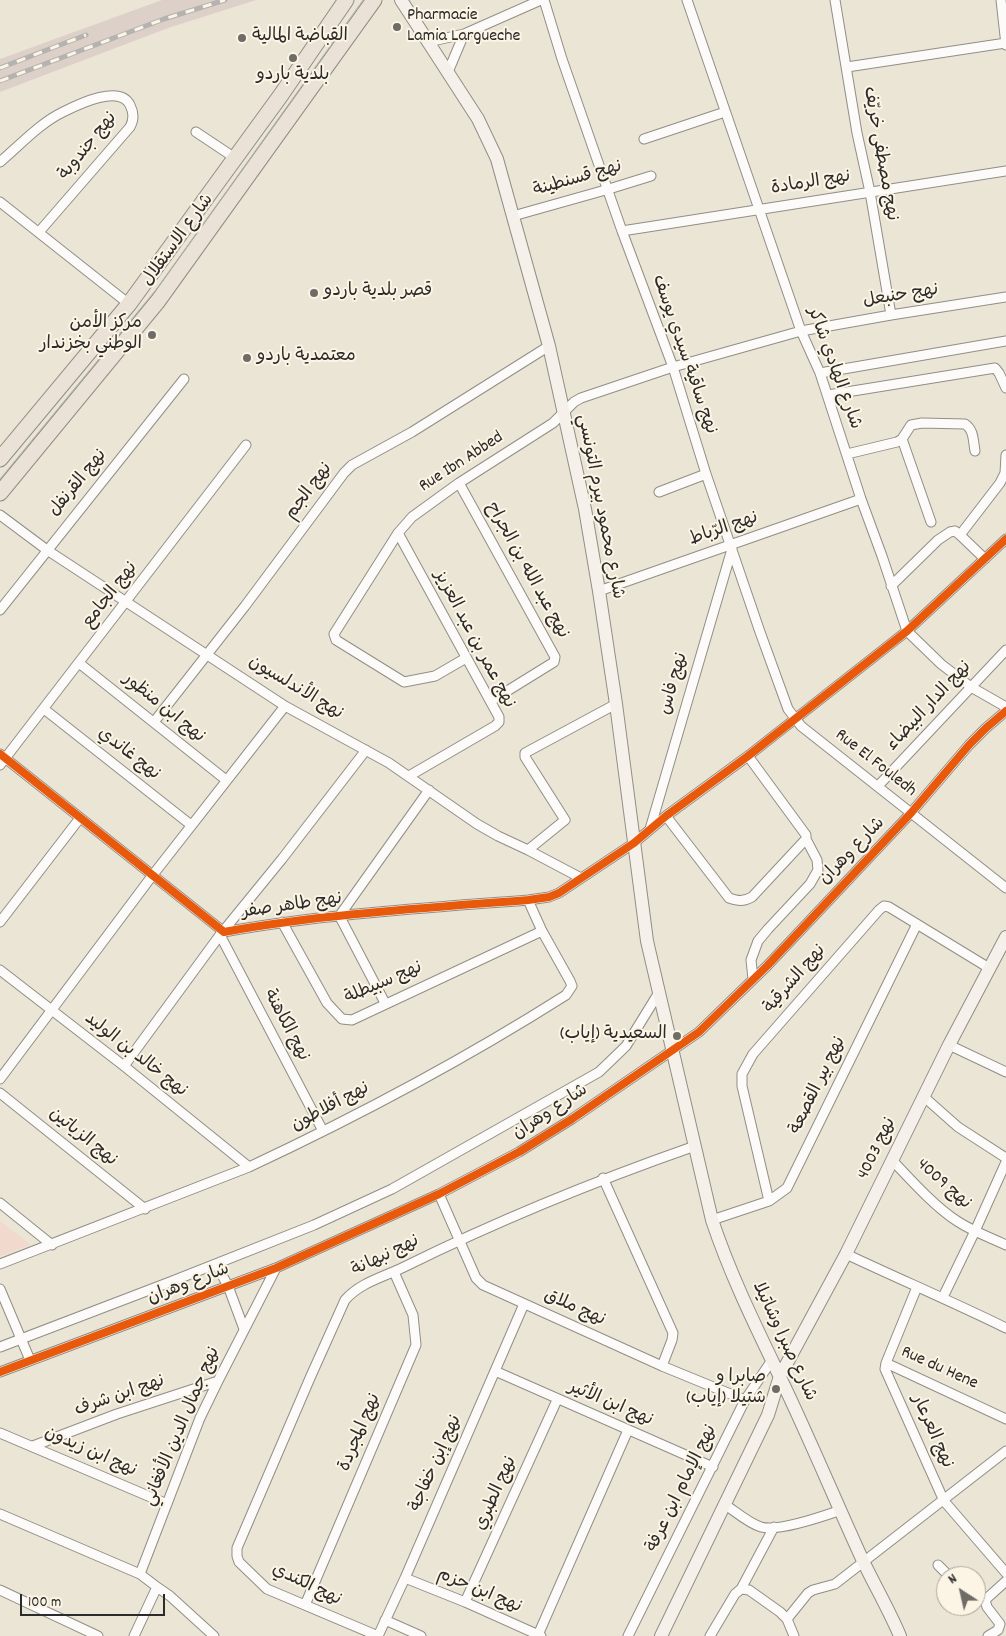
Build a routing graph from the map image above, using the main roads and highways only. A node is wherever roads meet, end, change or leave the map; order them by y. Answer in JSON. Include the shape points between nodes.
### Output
{"nodes":[{"id":1,"x":346,"y":0,"type":"edge"},
{"id":2,"x":374,"y":0,"type":"edge"},
{"id":3,"x":401,"y":0,"type":"edge"},
{"id":4,"x":0,"y":459,"type":"edge"},
{"id":5,"x":0,"y":493,"type":"edge"},
{"id":6,"x":1006,"y":936,"type":"edge"},
{"id":7,"x":672,"y":1050,"type":"joint"},
{"id":8,"x":780,"y":1376,"type":"junction"},
{"id":9,"x":662,"y":1635,"type":"edge"},
{"id":10,"x":900,"y":1636,"type":"edge"}],
"edges":[{"from":1,"to":4,"type":"main road","name":"شارع الاستقلال","via":[[130,304]]},
{"from":2,"to":5,"type":"main road","name":"شارع الاستقلال","via":[[158,301]]},
{"from":3,"to":7,"type":"main road","name":"شارع محمود بيرم التونسي","via":[[489,139],[549,346],[585,509],[616,704],[647,941]]},
{"from":6,"to":8,"type":"main road","name":"نهج 4003","via":[[846,1254]]},
{"from":7,"to":8,"type":"main road","name":"شارع صبرا وشاتيلا","via":[[712,1220],[737,1286]]},
{"from":8,"to":9,"type":"main road","name":"نهج 4003","via":[[768,1414]]},
{"from":8,"to":10,"type":"main road","name":"شارع صبرا وشاتيلا"}]}
